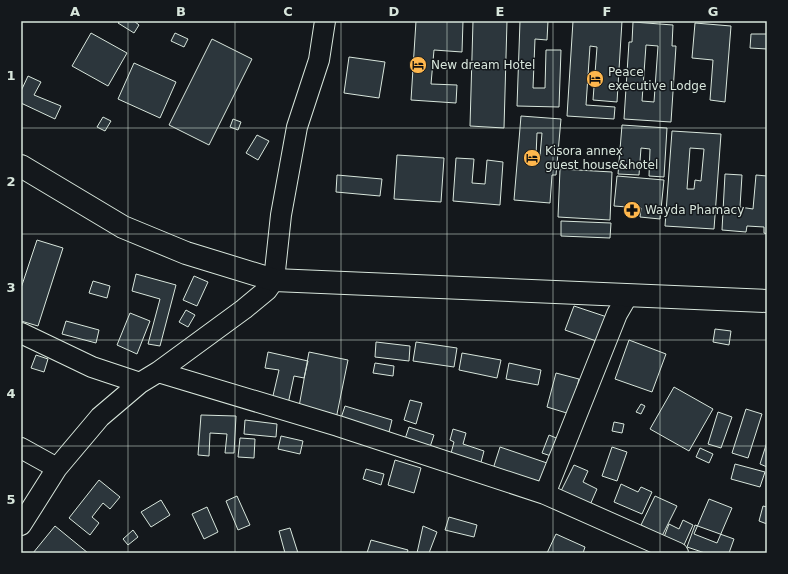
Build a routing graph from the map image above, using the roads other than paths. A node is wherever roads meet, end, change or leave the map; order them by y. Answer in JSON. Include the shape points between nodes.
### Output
{"nodes":[{"id":1,"x":325,"y":21,"type":"edge"},
{"id":2,"x":21,"y":166,"type":"edge"},
{"id":3,"x":274,"y":280,"type":"junction"},
{"id":4,"x":628,"y":295,"type":"junction"},
{"id":5,"x":767,"y":300,"type":"edge"},
{"id":6,"x":21,"y":333,"type":"edge"},
{"id":7,"x":158,"y":372,"type":"junction"},
{"id":8,"x":140,"y":383,"type":"junction"},
{"id":9,"x":21,"y":448,"type":"edge"},
{"id":10,"x":57,"y":468,"type":"junction"},
{"id":11,"x":545,"y":494,"type":"junction"},
{"id":12,"x":21,"y":525,"type":"edge"},
{"id":13,"x":678,"y":553,"type":"edge"}],
"edges":[{"from":1,"to":3,"type":"street","via":[[319,60],[297,127],[281,215]]},
{"from":2,"to":3,"type":"street","via":[[123,227],[186,253]]},
{"from":3,"to":4,"type":"street"},
{"from":3,"to":7,"type":"street","via":[[268,290]]},
{"from":4,"to":5,"type":"street"},
{"from":4,"to":11,"type":"street","via":[[617,314]]},
{"from":6,"to":8,"type":"street","via":[[92,367]]},
{"from":7,"to":8,"type":"street"},
{"from":7,"to":11,"type":"street","via":[[338,426]]},
{"from":8,"to":10,"type":"street","via":[[100,417]]},
{"from":9,"to":10,"type":"street"},
{"from":10,"to":12,"type":"street"},
{"from":11,"to":13,"type":"street"}]}
